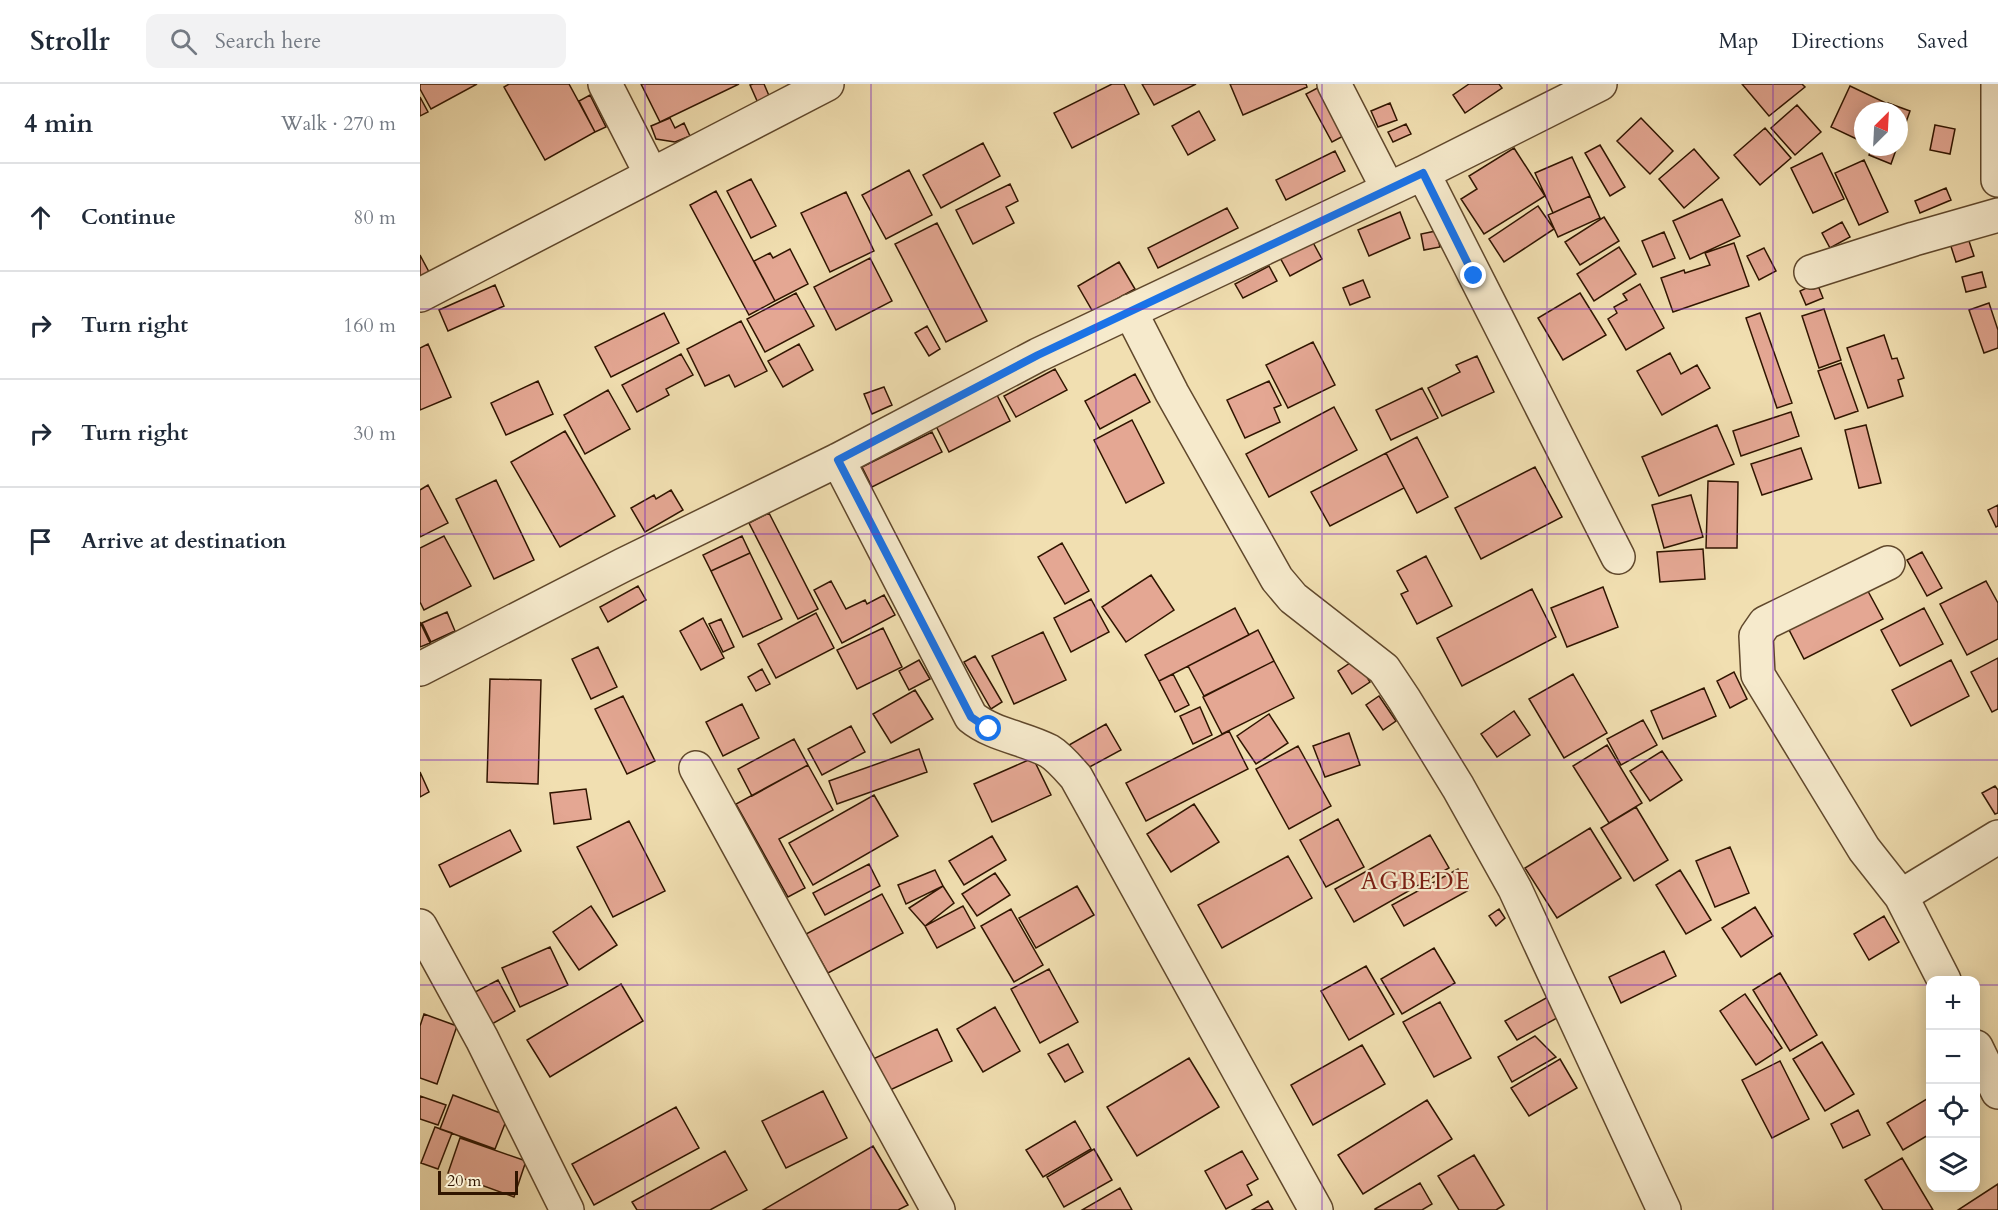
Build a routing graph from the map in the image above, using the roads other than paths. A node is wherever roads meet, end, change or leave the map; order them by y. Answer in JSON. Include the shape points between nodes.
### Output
{"nodes":[{"id":1,"x":605,"y":84,"type":"edge"},
{"id":2,"x":827,"y":84,"type":"edge"},
{"id":3,"x":1334,"y":84,"type":"edge"},
{"id":4,"x":1600,"y":84,"type":"edge"},
{"id":5,"x":1998,"y":84,"type":"edge"},
{"id":6,"x":1423,"y":173,"type":"junction"},
{"id":7,"x":651,"y":174,"type":"junction"},
{"id":8,"x":1998,"y":180,"type":"edge"},
{"id":9,"x":1388,"y":189,"type":"junction"},
{"id":10,"x":1998,"y":215,"type":"edge"},
{"id":11,"x":1811,"y":272,"type":"dead end"},
{"id":12,"x":420,"y":295,"type":"edge"},
{"id":13,"x":1131,"y":311,"type":"junction"},
{"id":14,"x":838,"y":460,"type":"junction"},
{"id":15,"x":1618,"y":556,"type":"dead end"},
{"id":16,"x":1888,"y":563,"type":"dead end"},
{"id":17,"x":420,"y":669,"type":"edge"},
{"id":18,"x":696,"y":768,"type":"dead end"},
{"id":19,"x":1998,"y":837,"type":"edge"},
{"id":20,"x":1901,"y":896,"type":"junction"},
{"id":21,"x":420,"y":926,"type":"edge"},
{"id":22,"x":1941,"y":976,"type":"edge"},
{"id":23,"x":1980,"y":1055,"type":"edge"},
{"id":24,"x":1998,"y":1092,"type":"edge"},
{"id":25,"x":567,"y":1210,"type":"edge"},
{"id":26,"x":938,"y":1210,"type":"edge"},
{"id":27,"x":1316,"y":1210,"type":"edge"},
{"id":28,"x":1664,"y":1210,"type":"edge"}],
"edges":[{"from":1,"to":7,"type":"street"},
{"from":2,"to":7,"type":"street"},
{"from":3,"to":9,"type":"street"},
{"from":4,"to":6,"type":"street"},
{"from":5,"to":8,"type":"street"},
{"from":6,"to":9,"type":"street"},
{"from":6,"to":15,"type":"street"},
{"from":7,"to":12,"type":"street"},
{"from":9,"to":13,"type":"street"},
{"from":10,"to":11,"type":"street"},
{"from":13,"to":14,"type":"street"},
{"from":13,"to":28,"type":"street","via":[[1172,393],[1277,579],[1293,598],[1384,669],[1458,787],[1515,889]]},
{"from":14,"to":17,"type":"street"},
{"from":14,"to":27,"type":"street","via":[[971,717],[989,729],[1051,752],[1076,777]]},
{"from":16,"to":20,"type":"street","via":[[1765,623],[1756,636],[1756,655],[1758,675],[1764,685],[1864,849]]},
{"from":18,"to":26,"type":"street"},
{"from":19,"to":20,"type":"street"},
{"from":20,"to":22,"type":"street"},
{"from":21,"to":25,"type":"street","via":[[482,1039]]},
{"from":23,"to":24,"type":"street"}]}
